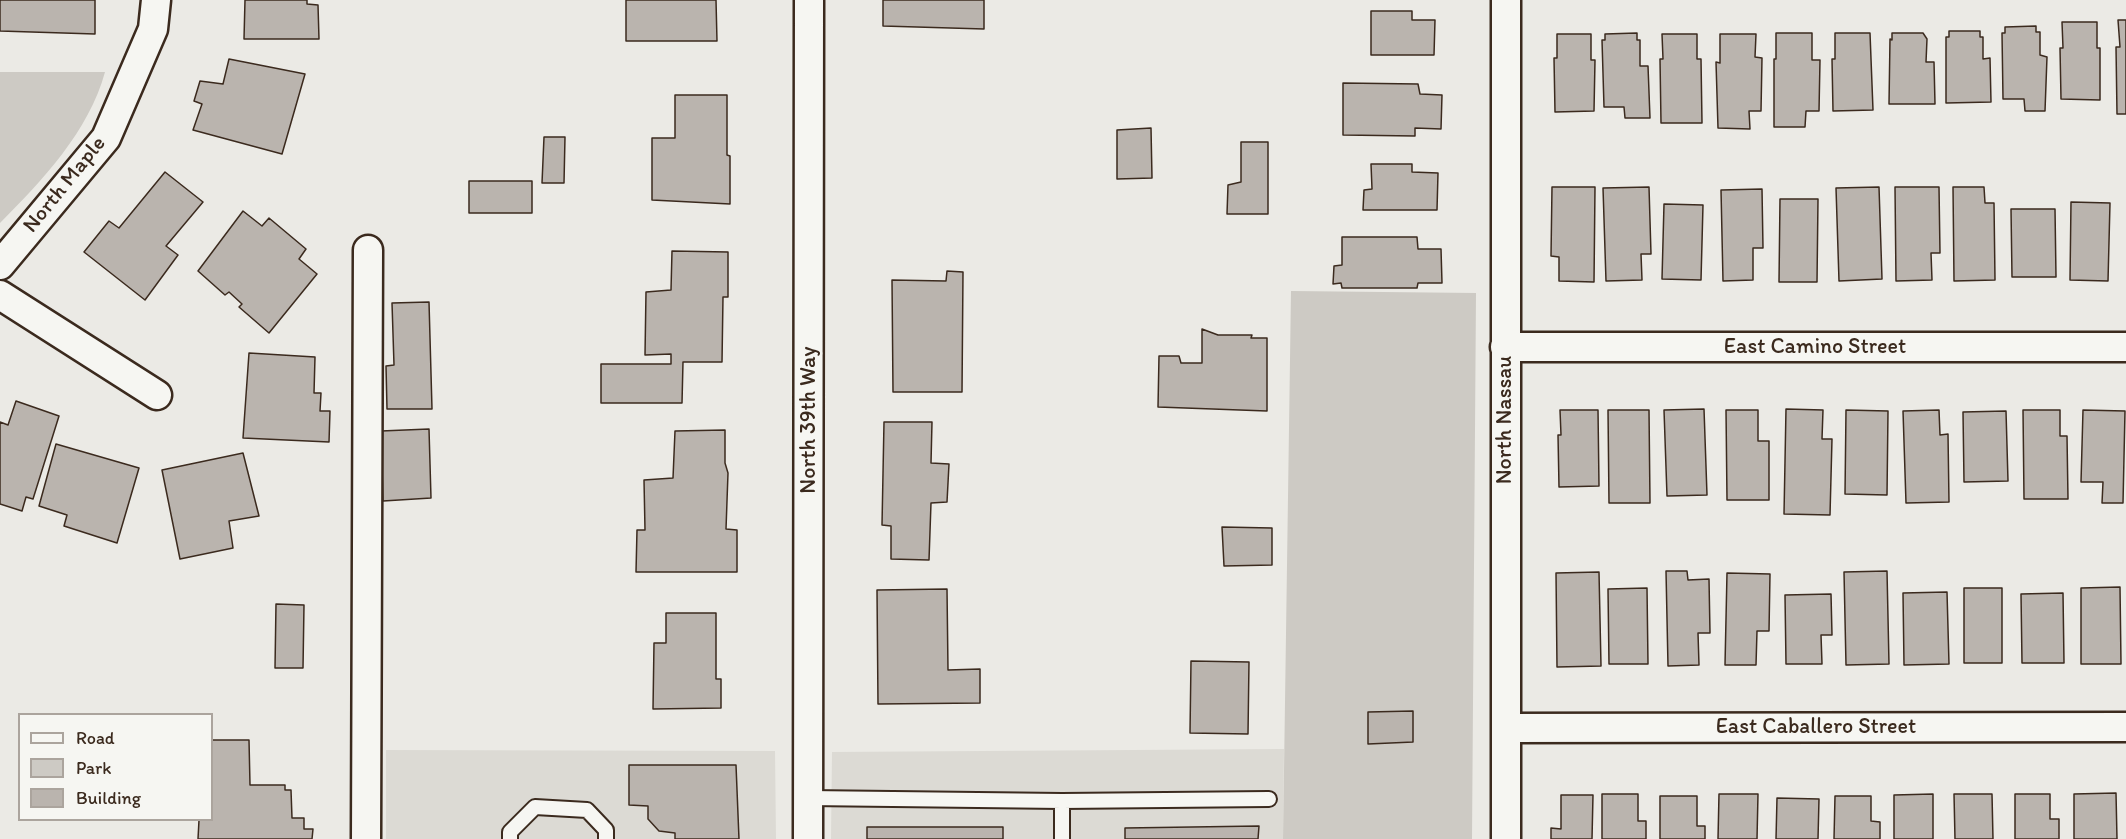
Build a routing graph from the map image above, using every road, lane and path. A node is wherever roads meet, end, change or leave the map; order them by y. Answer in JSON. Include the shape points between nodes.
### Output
{"nodes":[{"id":1,"x":156,"y":0,"type":"edge"},
{"id":2,"x":809,"y":0,"type":"edge"},
{"id":3,"x":1506,"y":0,"type":"edge"},
{"id":4,"x":368,"y":250,"type":"dead end"},
{"id":5,"x":0,"y":265,"type":"edge"},
{"id":6,"x":0,"y":295,"type":"edge"},
{"id":7,"x":1505,"y":347,"type":"junction"},
{"id":8,"x":2126,"y":347,"type":"edge"},
{"id":9,"x":157,"y":395,"type":"dead end"},
{"id":10,"x":2126,"y":727,"type":"edge"},
{"id":11,"x":1507,"y":728,"type":"junction"},
{"id":12,"x":808,"y":798,"type":"junction"},
{"id":13,"x":1269,"y":799,"type":"dead end"},
{"id":14,"x":1062,"y":801,"type":"junction"},
{"id":15,"x":366,"y":839,"type":"edge"},
{"id":16,"x":510,"y":839,"type":"edge"},
{"id":17,"x":606,"y":839,"type":"edge"},
{"id":18,"x":808,"y":839,"type":"edge"},
{"id":19,"x":1062,"y":839,"type":"edge"},
{"id":20,"x":1506,"y":839,"type":"edge"}],
"edges":[{"from":1,"to":5,"type":"street","name":"North Maple","via":[[153,29],[106,138]]},
{"from":2,"to":12,"type":"street","name":"North 39th Way"},
{"from":3,"to":7,"type":"street","name":"North Nassau"},
{"from":4,"to":15,"type":"street"},
{"from":6,"to":9,"type":"street"},
{"from":7,"to":8,"type":"street","name":"East Camino Street"},
{"from":7,"to":11,"type":"street","name":"North Nassau"},
{"from":10,"to":11,"type":"street","name":"East Caballero Street"},
{"from":11,"to":20,"type":"street","name":"North Nassau"},
{"from":12,"to":14,"type":"lane"},
{"from":12,"to":18,"type":"street","name":"North 39th Way"},
{"from":13,"to":14,"type":"lane"},
{"from":14,"to":19,"type":"lane"},
{"from":16,"to":17,"type":"lane","via":[[510,832],[535,807],[587,810],[606,830]]}]}
